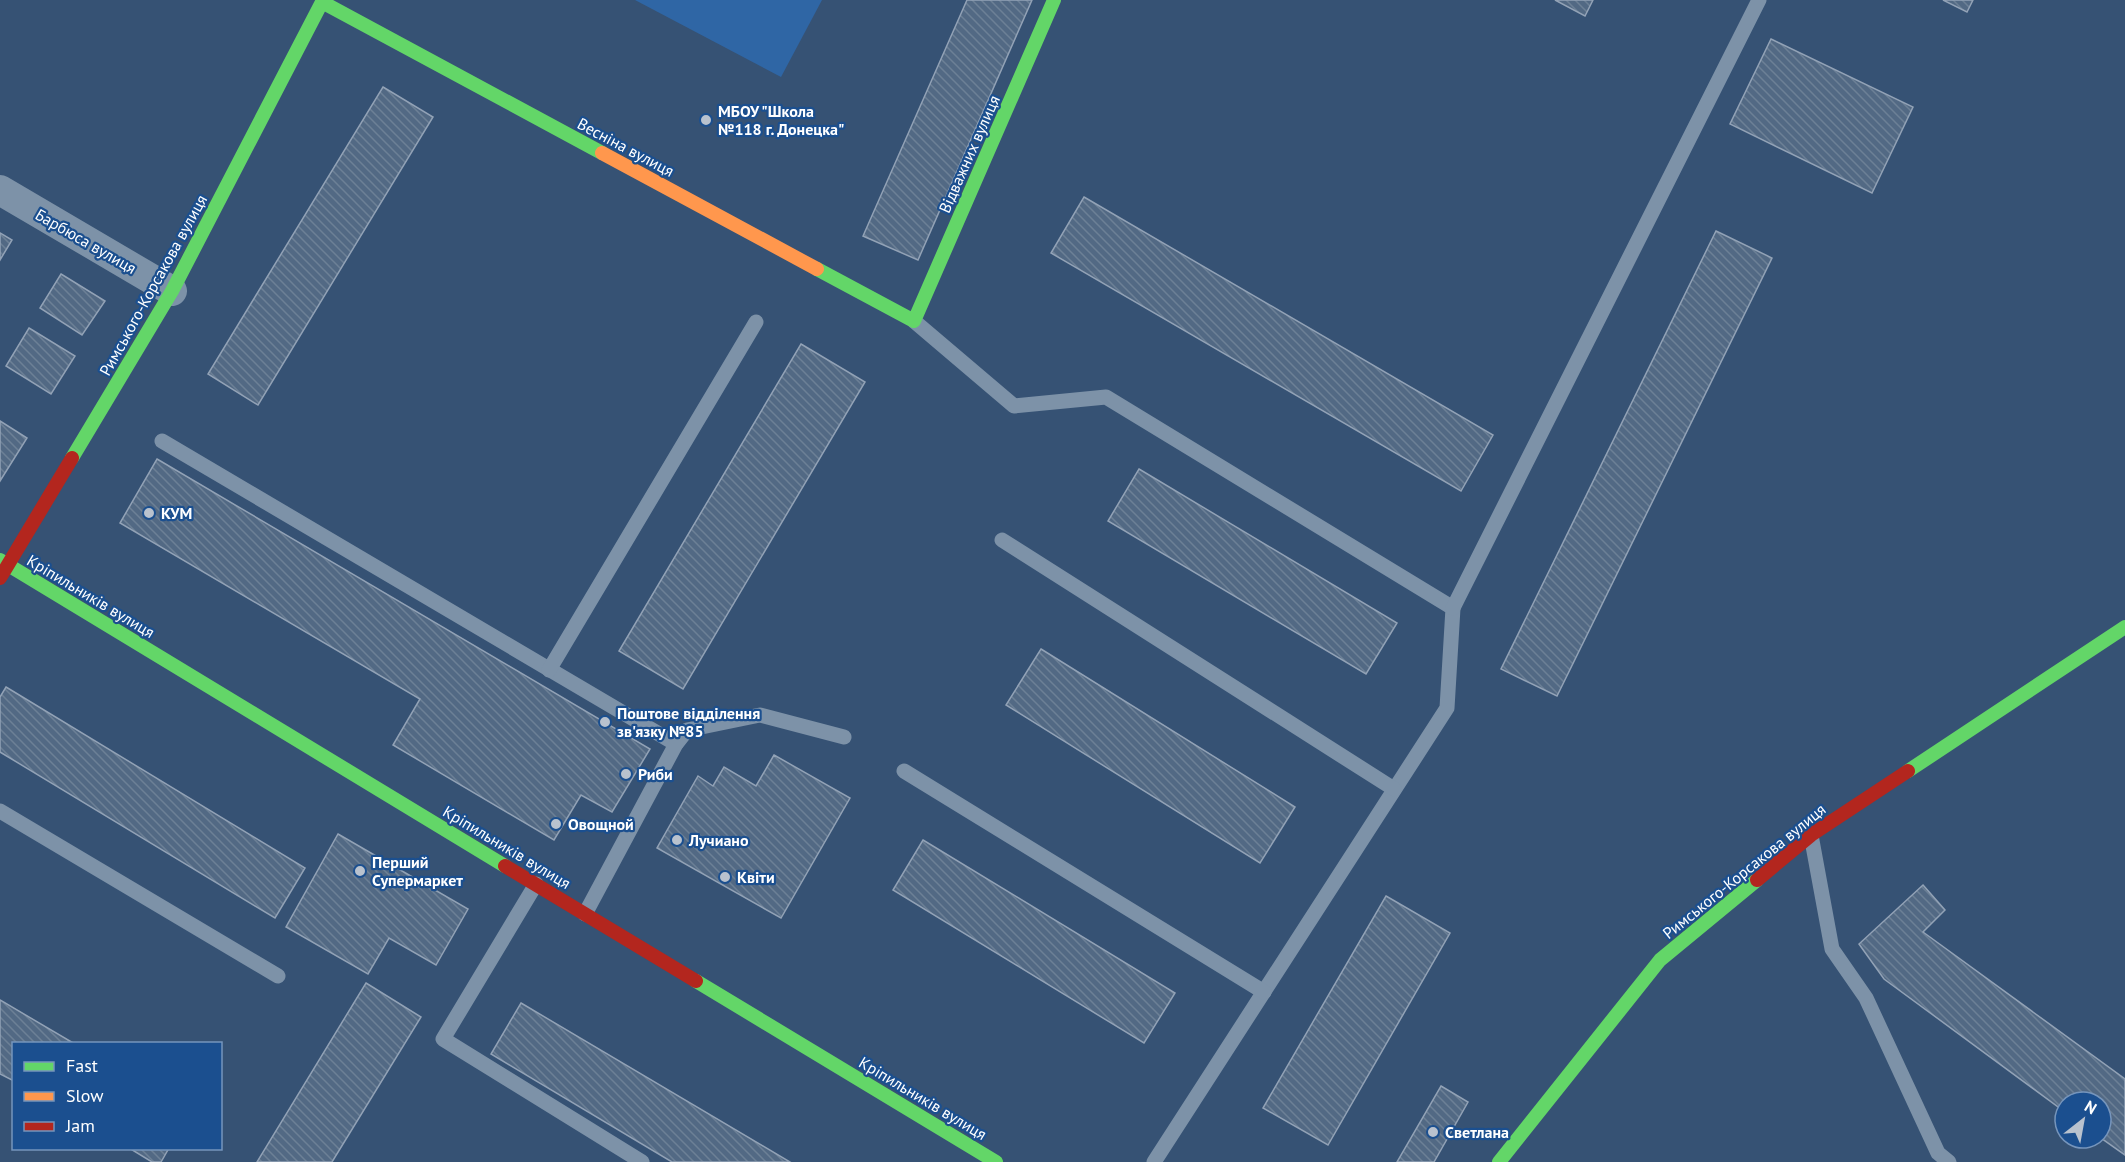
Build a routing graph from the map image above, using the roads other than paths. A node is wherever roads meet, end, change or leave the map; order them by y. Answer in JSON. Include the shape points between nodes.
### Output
{"nodes":[{"id":1,"x":1054,"y":0,"type":"edge"},
{"id":2,"x":1759,"y":0,"type":"edge"},
{"id":3,"x":320,"y":1,"type":"edge"},
{"id":4,"x":0,"y":190,"type":"edge"},
{"id":5,"x":172,"y":291,"type":"junction"},
{"id":6,"x":914,"y":321,"type":"junction"},
{"id":7,"x":756,"y":322,"type":"dead end"},
{"id":8,"x":162,"y":441,"type":"dead end"},
{"id":9,"x":1002,"y":540,"type":"dead end"},
{"id":10,"x":4,"y":563,"type":"edge"},
{"id":11,"x":0,"y":578,"type":"edge"},
{"id":12,"x":1453,"y":608,"type":"junction"},
{"id":13,"x":2125,"y":627,"type":"edge"},
{"id":14,"x":549,"y":670,"type":"junction"},
{"id":15,"x":844,"y":737,"type":"dead end"},
{"id":16,"x":676,"y":744,"type":"junction"},
{"id":17,"x":904,"y":771,"type":"dead end"},
{"id":18,"x":1394,"y":789,"type":"junction"},
{"id":19,"x":0,"y":811,"type":"edge"},
{"id":20,"x":1810,"y":836,"type":"junction"},
{"id":21,"x":536,"y":884,"type":"junction"},
{"id":22,"x":585,"y":914,"type":"junction"},
{"id":23,"x":278,"y":976,"type":"dead end"},
{"id":24,"x":1264,"y":992,"type":"junction"},
{"id":25,"x":642,"y":1162,"type":"edge"},
{"id":26,"x":996,"y":1162,"type":"edge"},
{"id":27,"x":1154,"y":1162,"type":"edge"},
{"id":28,"x":1499,"y":1162,"type":"edge"},
{"id":29,"x":1949,"y":1162,"type":"edge"}],
"edges":[{"from":1,"to":6,"type":"street","name":"Відважних вулиця"},
{"from":2,"to":12,"type":"lane"},
{"from":3,"to":5,"type":"street","name":"Римського-Корсакова вулиця"},
{"from":3,"to":6,"type":"street","name":"Весніна вулиця"},
{"from":4,"to":5,"type":"street","name":"Барбюса вулиця"},
{"from":5,"to":10,"type":"street","name":"Римського-Корсакова вулиця"},
{"from":6,"to":12,"type":"lane","via":[[1014,406],[1106,397]]},
{"from":7,"to":14,"type":"lane"},
{"from":8,"to":14,"type":"lane"},
{"from":9,"to":18,"type":"lane"},
{"from":10,"to":11,"type":"street","name":"Римського-Корсакова вулиця"},
{"from":10,"to":21,"type":"street","name":"Кріпильників вулиця"},
{"from":12,"to":18,"type":"lane","via":[[1447,708]]},
{"from":13,"to":20,"type":"street","name":"Римського-Корсакова вулиця"},
{"from":14,"to":16,"type":"lane"},
{"from":15,"to":16,"type":"lane","via":[[760,715],[687,730]]},
{"from":16,"to":22,"type":"lane"},
{"from":17,"to":24,"type":"lane"},
{"from":18,"to":24,"type":"lane"},
{"from":19,"to":23,"type":"lane"},
{"from":20,"to":28,"type":"street","name":"Римського-Корсакова вулиця","via":[[1660,960]]},
{"from":20,"to":29,"type":"lane","via":[[1832,949],[1866,998],[1938,1153]]},
{"from":21,"to":22,"type":"street","name":"Кріпильників вулиця"},
{"from":21,"to":25,"type":"lane","via":[[443,1039]]},
{"from":22,"to":26,"type":"street","name":"Кріпильників вулиця"},
{"from":24,"to":27,"type":"lane"}]}
